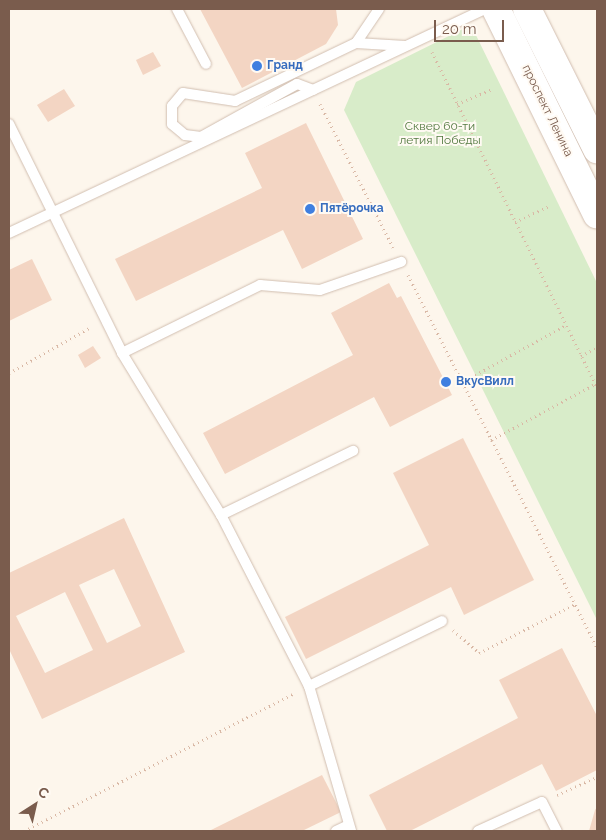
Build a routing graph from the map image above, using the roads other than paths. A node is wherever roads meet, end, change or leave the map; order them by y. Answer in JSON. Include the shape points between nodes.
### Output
{"nodes":[{"id":1,"x":177,"y":9,"type":"edge"},
{"id":2,"x":379,"y":9,"type":"edge"},
{"id":3,"x":485,"y":9,"type":"edge"},
{"id":4,"x":496,"y":9,"type":"edge"},
{"id":5,"x":527,"y":9,"type":"edge"},
{"id":6,"x":356,"y":43,"type":"junction"},
{"id":7,"x":407,"y":46,"type":"junction"},
{"id":8,"x":206,"y":64,"type":"dead end"},
{"id":9,"x":313,"y":90,"type":"junction"},
{"id":10,"x":9,"y":124,"type":"edge"},
{"id":11,"x":597,"y":149,"type":"edge"},
{"id":12,"x":50,"y":213,"type":"junction"},
{"id":13,"x":597,"y":214,"type":"edge"},
{"id":14,"x":9,"y":232,"type":"edge"},
{"id":15,"x":401,"y":262,"type":"road end"},
{"id":16,"x":122,"y":353,"type":"junction"},
{"id":17,"x":352,"y":450,"type":"dead end"},
{"id":18,"x":221,"y":515,"type":"junction"},
{"id":19,"x":442,"y":621,"type":"road end"},
{"id":20,"x":309,"y":686,"type":"junction"},
{"id":21,"x":350,"y":828,"type":"edge"},
{"id":22,"x":336,"y":831,"type":"edge"},
{"id":23,"x":478,"y":831,"type":"edge"},
{"id":24,"x":557,"y":831,"type":"edge"}],
"edges":[{"from":1,"to":8,"type":"lane"},
{"from":2,"to":6,"type":"lane"},
{"from":3,"to":7,"type":"lane"},
{"from":4,"to":13,"type":"main road","name":"проспект Ленина"},
{"from":5,"to":11,"type":"main road"},
{"from":6,"to":7,"type":"lane"},
{"from":6,"to":9,"type":"lane","via":[[235,101],[183,93],[172,106],[172,124],[185,135],[201,137],[297,84]]},
{"from":7,"to":9,"type":"lane"},
{"from":9,"to":12,"type":"lane"},
{"from":10,"to":12,"type":"lane"},
{"from":12,"to":14,"type":"lane"},
{"from":12,"to":16,"type":"lane"},
{"from":15,"to":16,"type":"lane","via":[[320,290],[260,285]]},
{"from":16,"to":18,"type":"lane"},
{"from":17,"to":18,"type":"lane"},
{"from":18,"to":20,"type":"lane"},
{"from":19,"to":20,"type":"lane"},
{"from":20,"to":21,"type":"lane"},
{"from":21,"to":22,"type":"lane"},
{"from":23,"to":24,"type":"lane","via":[[542,802]]}]}
